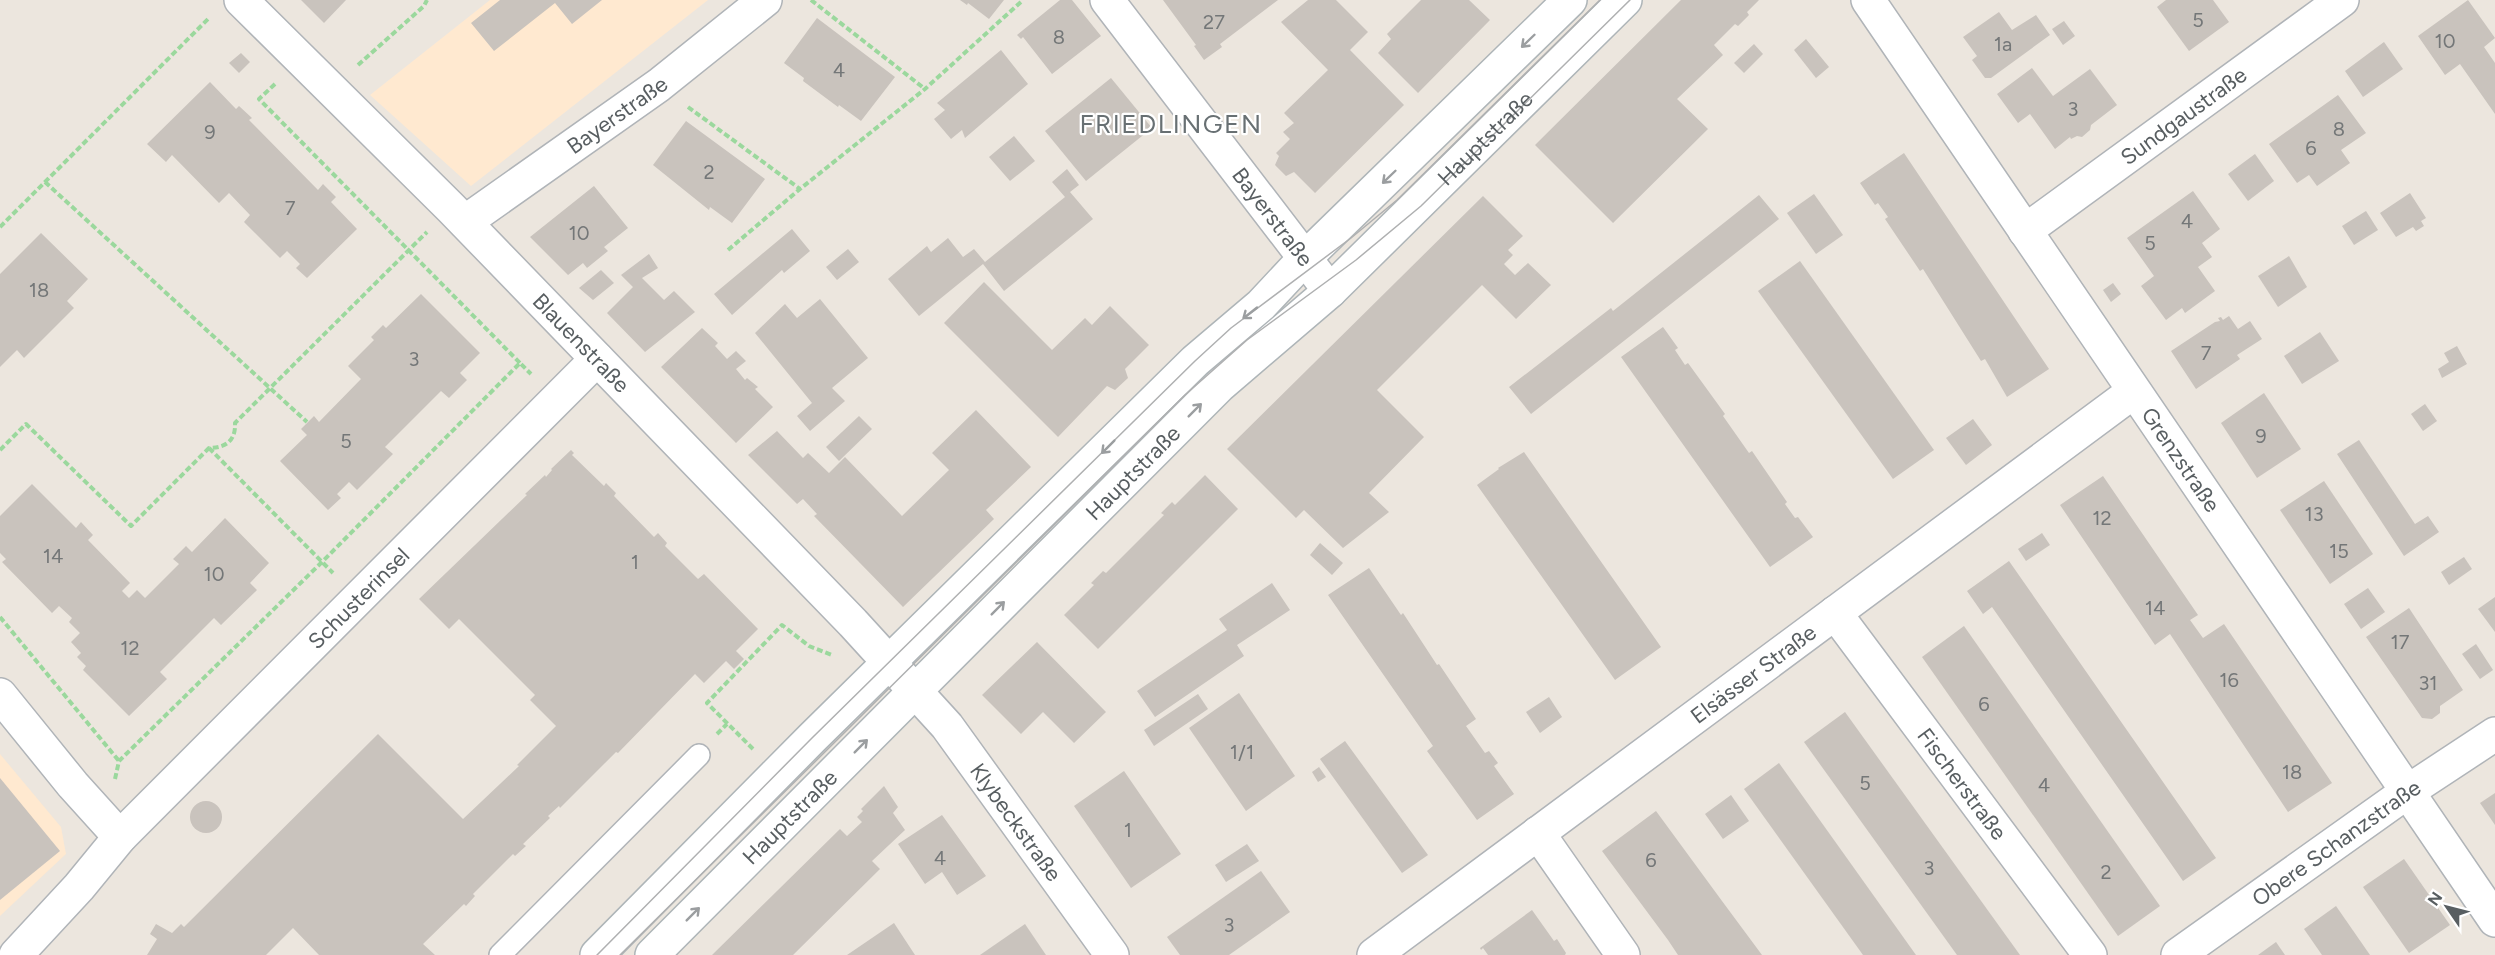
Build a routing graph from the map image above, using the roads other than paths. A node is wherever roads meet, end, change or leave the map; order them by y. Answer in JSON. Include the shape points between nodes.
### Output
{"nodes":[{"id":1,"x":241,"y":0,"type":"edge"},
{"id":2,"x":765,"y":0,"type":"edge"},
{"id":3,"x":1107,"y":0,"type":"edge"},
{"id":4,"x":1570,"y":0,"type":"edge"},
{"id":5,"x":1625,"y":0,"type":"edge"},
{"id":6,"x":1868,"y":0,"type":"edge"},
{"id":7,"x":2342,"y":0,"type":"edge"},
{"id":8,"x":458,"y":215,"type":"junction"},
{"id":9,"x":2025,"y":231,"type":"junction"},
{"id":10,"x":1305,"y":258,"type":"junction"},
{"id":11,"x":1330,"y":291,"type":"junction"},
{"id":12,"x":597,"y":359,"type":"junction"},
{"id":13,"x":2133,"y":392,"type":"junction"},
{"id":14,"x":1835,"y":613,"type":"junction"},
{"id":15,"x":889,"y":663,"type":"junction"},
{"id":16,"x":915,"y":692,"type":"junction"},
{"id":17,"x":0,"y":695,"type":"edge"},
{"id":18,"x":2495,"y":734,"type":"edge"},
{"id":19,"x":699,"y":755,"type":"dead end"},
{"id":20,"x":2407,"y":792,"type":"junction"},
{"id":21,"x":1538,"y":833,"type":"junction"},
{"id":22,"x":120,"y":837,"type":"junction"},
{"id":23,"x":2495,"y":920,"type":"edge"},
{"id":24,"x":16,"y":955,"type":"edge"},
{"id":25,"x":500,"y":955,"type":"edge"},
{"id":26,"x":597,"y":955,"type":"edge"},
{"id":27,"x":652,"y":955,"type":"edge"},
{"id":28,"x":1112,"y":955,"type":"edge"},
{"id":29,"x":1374,"y":955,"type":"edge"},
{"id":30,"x":1623,"y":955,"type":"edge"},
{"id":31,"x":2090,"y":955,"type":"edge"},
{"id":32,"x":2178,"y":955,"type":"edge"}],
"edges":[{"from":1,"to":8,"type":"street","name":"Blauenstraße"},
{"from":2,"to":8,"type":"street","name":"Bayerstraße","via":[[659,85]]},
{"from":3,"to":10,"type":"street","name":"Bayerstraße"},
{"from":4,"to":10,"type":"street","name":"Hauptstraße","one_way":true},
{"from":5,"to":11,"type":"street","name":"Hauptstraße"},
{"from":6,"to":9,"type":"street","name":"Grenzstraße"},
{"from":7,"to":9,"type":"street","name":"Sundgaustraße"},
{"from":8,"to":12,"type":"street","name":"Blauenstraße"},
{"from":9,"to":13,"type":"street","name":"Grenzstraße"},
{"from":10,"to":11,"type":"street","name":"Bayerstraße"},
{"from":10,"to":15,"type":"street","name":"Hauptstraße","one_way":true},
{"from":16,"to":11,"type":"street","name":"Hauptstraße","one_way":true,"via":[[1219,386]]},
{"from":12,"to":15,"type":"street","name":"Blauenstraße"},
{"from":12,"to":22,"type":"street","name":"Schusterinsel"},
{"from":13,"to":14,"type":"street","name":"Elsässer Straße"},
{"from":13,"to":20,"type":"street","name":"Grenzstraße"},
{"from":14,"to":21,"type":"street","name":"Elsässer Straße"},
{"from":14,"to":31,"type":"street","name":"Fischerstraße"},
{"from":15,"to":16,"type":"street","name":"Blauenstraße"},
{"from":15,"to":26,"type":"street","name":"Hauptstraße"},
{"from":27,"to":16,"type":"street","name":"Hauptstraße","one_way":true},
{"from":16,"to":28,"type":"street","name":"Klybeckstraße","via":[[948,726]]},
{"from":17,"to":22,"type":"street"},
{"from":18,"to":20,"type":"street","name":"Obere Schanzstraße"},
{"from":19,"to":25,"type":"lane"},
{"from":20,"to":23,"type":"street","name":"Grenzstraße"},
{"from":20,"to":32,"type":"street","name":"Obere Schanzstraße"},
{"from":21,"to":29,"type":"street","name":"Elsässer Straße"},
{"from":21,"to":30,"type":"street"},
{"from":22,"to":24,"type":"street","name":"Schusterinsel"}]}
